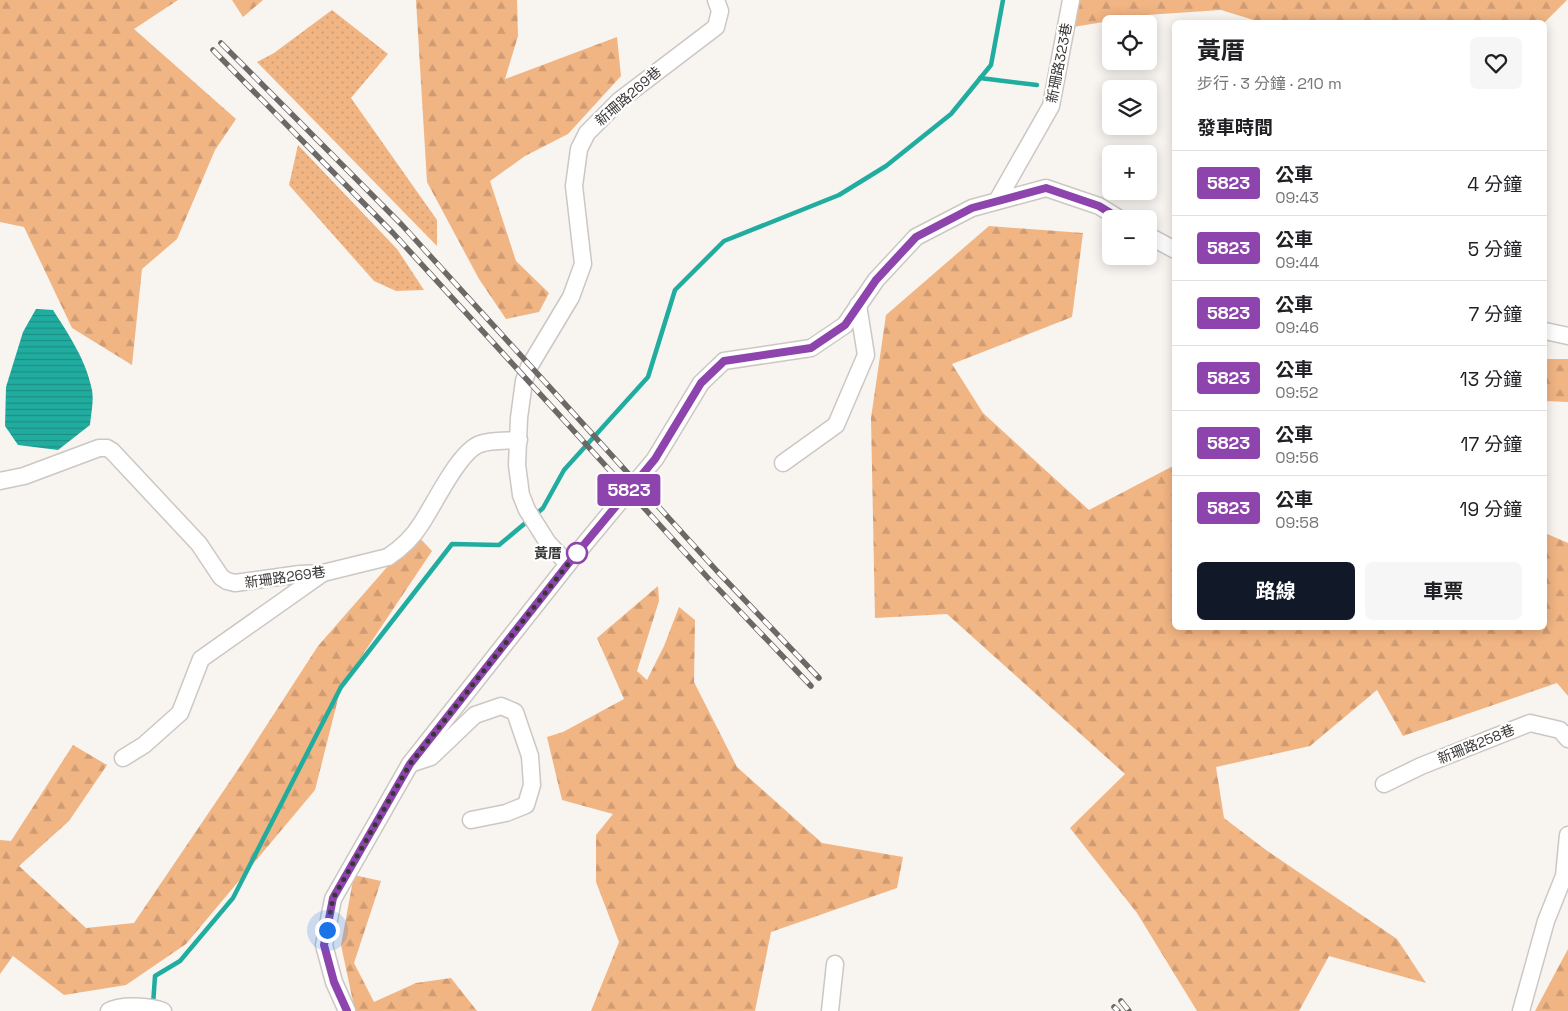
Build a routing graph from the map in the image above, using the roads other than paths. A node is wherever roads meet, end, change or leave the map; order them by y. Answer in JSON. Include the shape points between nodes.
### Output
{"nodes":[{"id":1,"x":716,"y":0,"type":"edge"},
{"id":2,"x":1071,"y":0,"type":"edge"},
{"id":3,"x":997,"y":201,"type":"junction"},
{"id":4,"x":1105,"y":210,"type":"edge"},
{"id":5,"x":1157,"y":240,"type":"edge"},
{"id":6,"x":1172,"y":248,"type":"edge"},
{"id":7,"x":858,"y":305,"type":"junction"},
{"id":8,"x":1547,"y":331,"type":"edge"},
{"id":9,"x":1568,"y":336,"type":"edge"},
{"id":10,"x":519,"y":440,"type":"junction"},
{"id":11,"x":783,"y":463,"type":"dead end"},
{"id":12,"x":0,"y":482,"type":"edge"},
{"id":13,"x":568,"y":564,"type":"junction"},
{"id":14,"x":323,"y":573,"type":"junction"},
{"id":15,"x":1568,"y":739,"type":"edge"},
{"id":16,"x":123,"y":758,"type":"dead end"},
{"id":17,"x":410,"y":764,"type":"junction"},
{"id":18,"x":1384,"y":784,"type":"dead end"},
{"id":19,"x":471,"y":820,"type":"dead end"},
{"id":20,"x":1568,"y":835,"type":"edge"},
{"id":21,"x":835,"y":964,"type":"dead end"},
{"id":22,"x":154,"y":1009,"type":"edge"},
{"id":23,"x":109,"y":1011,"type":"edge"},
{"id":24,"x":348,"y":1011,"type":"edge"},
{"id":25,"x":830,"y":1011,"type":"edge"},
{"id":26,"x":1521,"y":1011,"type":"edge"}],
"edges":[{"from":1,"to":10,"type":"street","name":"新珊路269巷","via":[[720,11],[716,27],[620,100],[587,133],[578,149],[574,186],[583,264],[571,297],[529,367],[524,381]]},
{"from":2,"to":3,"type":"street","name":"新珊路323巷","via":[[1051,106]]},
{"from":3,"to":4,"type":"street","via":[[1046,188]]},
{"from":3,"to":7,"type":"street","via":[[972,208],[916,237],[876,280]]},
{"from":5,"to":6,"type":"street"},
{"from":7,"to":11,"type":"street","via":[[866,355],[836,426]]},
{"from":7,"to":13,"type":"street","via":[[845,325],[811,348],[724,361],[701,383],[655,459]]},
{"from":8,"to":9,"type":"street"},
{"from":10,"to":13,"type":"street","name":"新珊路269巷","via":[[521,495],[535,525]]},
{"from":10,"to":14,"type":"street","name":"新珊路269巷","via":[[481,443],[469,450],[420,526],[397,552],[375,561]]},
{"from":12,"to":14,"type":"street","name":"新珊路269巷","via":[[107,448],[199,544],[227,580],[235,583]]},
{"from":13,"to":17,"type":"street"},
{"from":14,"to":16,"type":"street","via":[[202,659],[180,713],[144,745]]},
{"from":15,"to":18,"type":"street","name":"新珊路258巷","via":[[1560,730],[1530,722]]},
{"from":17,"to":19,"type":"street","via":[[431,757],[476,715],[502,706],[515,712],[530,756],[532,785],[526,805]]},
{"from":17,"to":24,"type":"street","via":[[333,898],[324,945],[334,982]]},
{"from":20,"to":26,"type":"street","via":[[1564,876],[1546,921]]},
{"from":21,"to":25,"type":"street"},
{"from":22,"to":23,"type":"street","via":[[115,1007]]}]}
